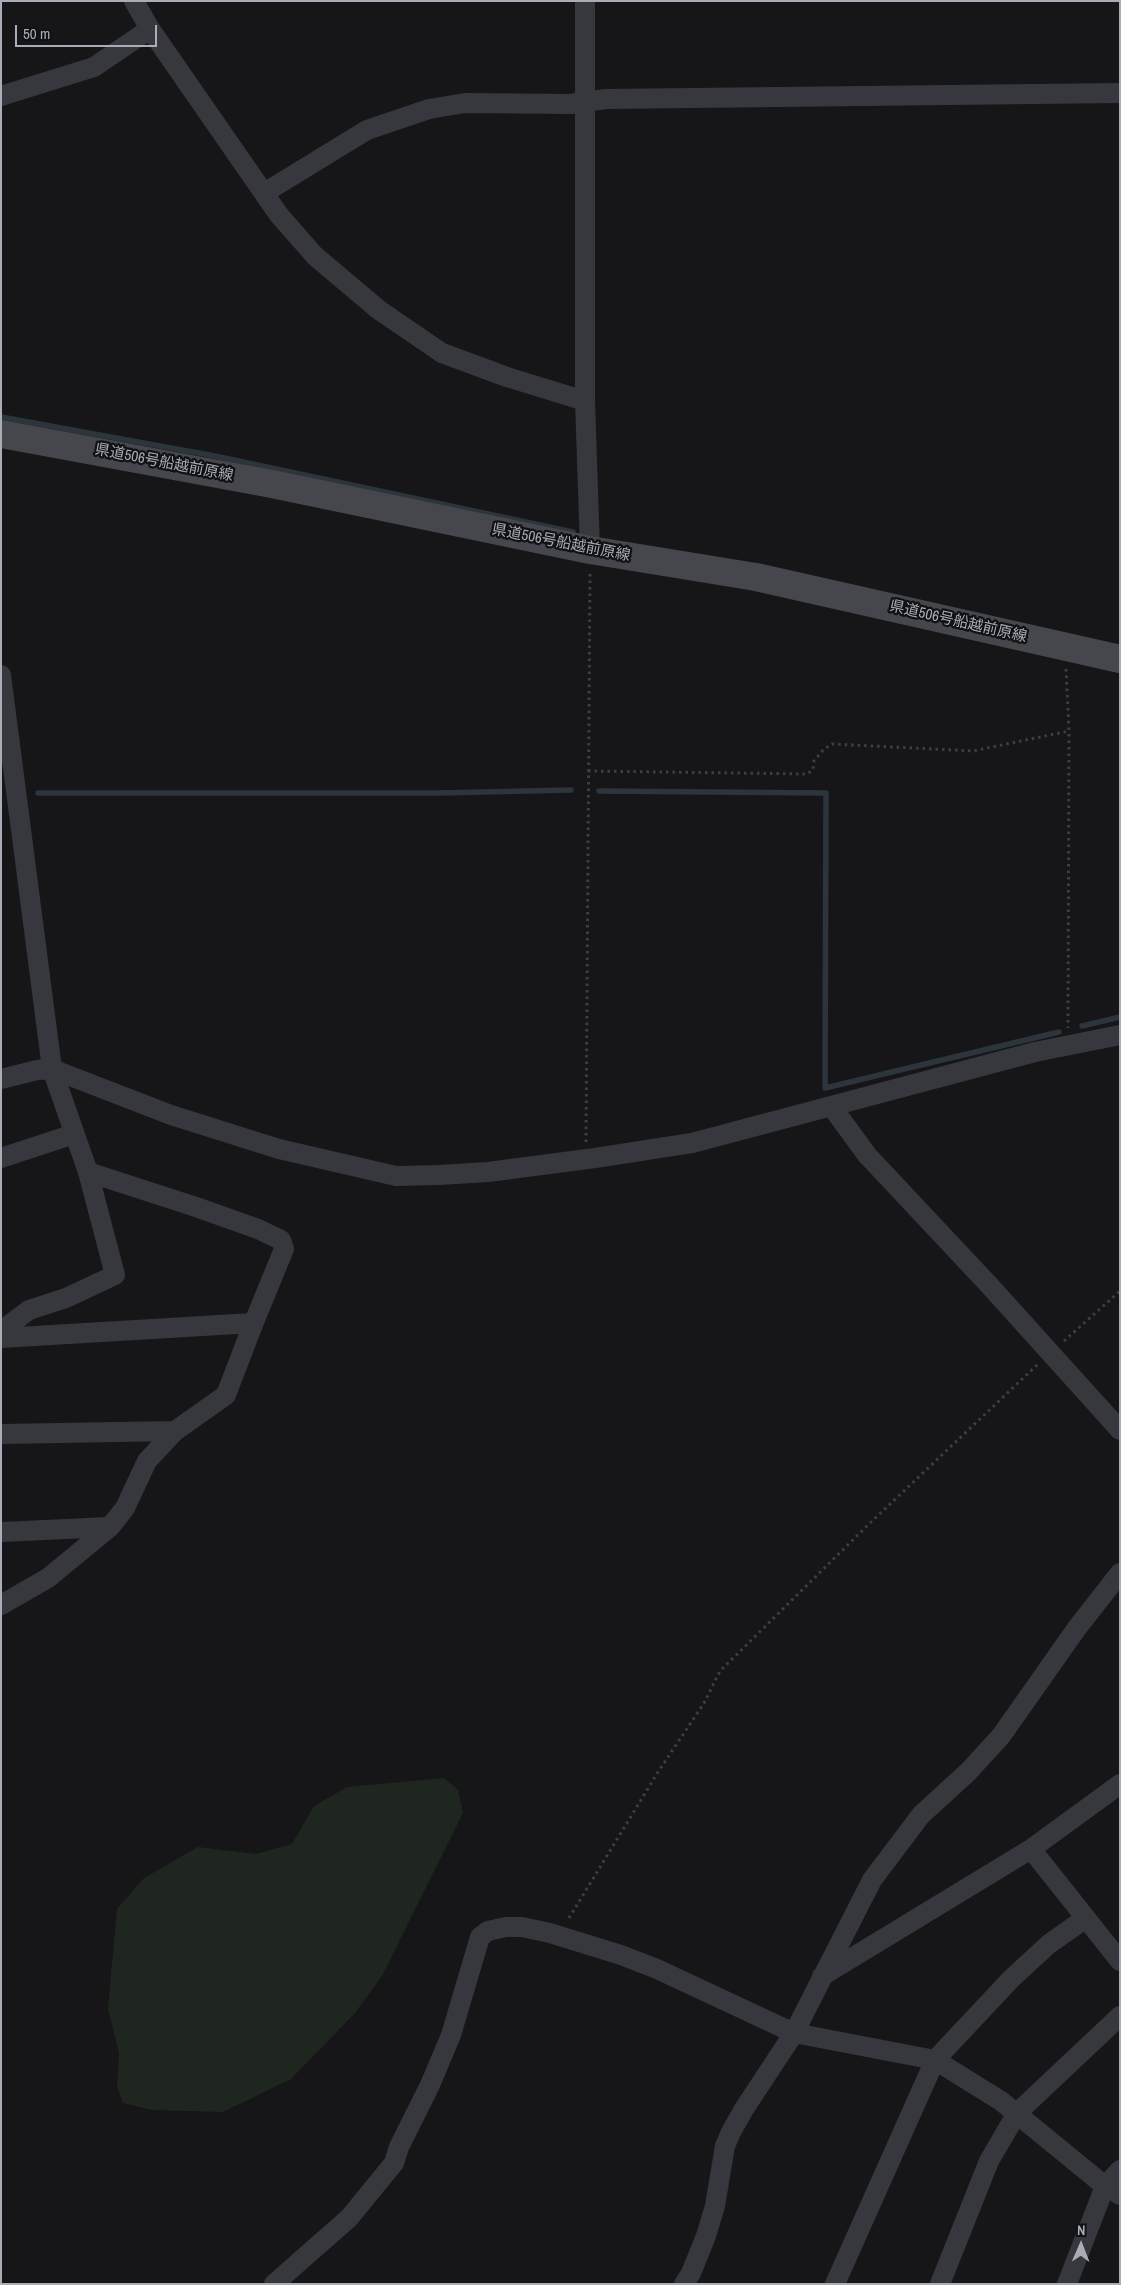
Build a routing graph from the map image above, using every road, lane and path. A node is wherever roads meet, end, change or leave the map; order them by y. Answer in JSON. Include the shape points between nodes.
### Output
{"nodes":[{"id":1,"x":134,"y":1,"type":"edge"},
{"id":2,"x":585,"y":1,"type":"edge"},
{"id":3,"x":150,"y":29,"type":"junction"},
{"id":4,"x":1120,"y":93,"type":"edge"},
{"id":5,"x":1,"y":96,"type":"edge"},
{"id":6,"x":586,"y":102,"type":"junction"},
{"id":7,"x":264,"y":193,"type":"junction"},
{"id":8,"x":585,"y":401,"type":"junction"},
{"id":9,"x":1,"y":434,"type":"edge"},
{"id":10,"x":590,"y":550,"type":"junction"},
{"id":11,"x":1065,"y":646,"type":"junction"},
{"id":12,"x":1120,"y":658,"type":"edge"},
{"id":13,"x":1,"y":675,"type":"edge"},
{"id":14,"x":1069,"y":732,"type":"junction"},
{"id":15,"x":588,"y":772,"type":"junction"},
{"id":16,"x":1120,"y":1035,"type":"edge"},
{"id":17,"x":1068,"y":1045,"type":"junction"},
{"id":18,"x":52,"y":1069,"type":"junction"},
{"id":19,"x":1,"y":1080,"type":"edge"},
{"id":20,"x":832,"y":1107,"type":"junction"},
{"id":21,"x":74,"y":1134,"type":"junction"},
{"id":22,"x":1,"y":1158,"type":"edge"},
{"id":23,"x":586,"y":1159,"type":"junction"},
{"id":24,"x":88,"y":1172,"type":"junction"},
{"id":25,"x":1120,"y":1291,"type":"edge"},
{"id":26,"x":253,"y":1323,"type":"junction"},
{"id":27,"x":1,"y":1331,"type":"edge"},
{"id":28,"x":1,"y":1338,"type":"edge"},
{"id":29,"x":1050,"y":1354,"type":"junction"},
{"id":30,"x":1120,"y":1430,"type":"edge"},
{"id":31,"x":175,"y":1431,"type":"junction"},
{"id":32,"x":1,"y":1434,"type":"edge"},
{"id":33,"x":110,"y":1527,"type":"junction"},
{"id":34,"x":1,"y":1532,"type":"edge"},
{"id":35,"x":1120,"y":1573,"type":"edge"},
{"id":36,"x":1,"y":1605,"type":"edge"},
{"id":37,"x":1120,"y":1784,"type":"edge"},
{"id":38,"x":1031,"y":1849,"type":"junction"},
{"id":39,"x":1086,"y":1918,"type":"junction"},
{"id":40,"x":559,"y":1935,"type":"junction"},
{"id":41,"x":1120,"y":1961,"type":"edge"},
{"id":42,"x":822,"y":1976,"type":"junction"},
{"id":43,"x":1120,"y":2016,"type":"edge"},
{"id":44,"x":794,"y":2033,"type":"junction"},
{"id":45,"x":935,"y":2060,"type":"junction"},
{"id":46,"x":1016,"y":2113,"type":"junction"},
{"id":47,"x":1120,"y":2170,"type":"edge"},
{"id":48,"x":1112,"y":2190,"type":"edge"},
{"id":49,"x":274,"y":2284,"type":"edge"},
{"id":50,"x":684,"y":2284,"type":"edge"},
{"id":51,"x":836,"y":2284,"type":"edge"},
{"id":52,"x":940,"y":2284,"type":"edge"},
{"id":53,"x":1067,"y":2284,"type":"edge"}],
"edges":[{"from":1,"to":3,"type":"street"},
{"from":2,"to":6,"type":"street"},
{"from":3,"to":5,"type":"street","via":[[94,67]]},
{"from":3,"to":7,"type":"street"},
{"from":4,"to":6,"type":"street","via":[[606,99]]},
{"from":6,"to":7,"type":"street","via":[[465,103],[430,109],[368,130]]},
{"from":6,"to":8,"type":"street"},
{"from":7,"to":8,"type":"street","via":[[315,256],[379,310],[442,353]]},
{"from":8,"to":10,"type":"street"},
{"from":9,"to":10,"type":"main road","name":"県道506号船越前原線","via":[[272,484]]},
{"from":10,"to":11,"type":"main road","name":"県道506号船越前原線","via":[[756,577]]},
{"from":10,"to":15,"type":"path"},
{"from":11,"to":12,"type":"main road","name":"県道506号船越前原線"},
{"from":11,"to":14,"type":"path"},
{"from":13,"to":18,"type":"street"},
{"from":14,"to":15,"type":"path","via":[[973,751],[832,744],[814,760],[813,770],[807,774]]},
{"from":14,"to":17,"type":"path"},
{"from":15,"to":23,"type":"path"},
{"from":16,"to":17,"type":"street"},
{"from":17,"to":20,"type":"street"},
{"from":18,"to":19,"type":"street"},
{"from":18,"to":21,"type":"street"},
{"from":18,"to":23,"type":"street","via":[[234,1136],[396,1176],[488,1172]]},
{"from":20,"to":23,"type":"street","via":[[692,1143]]},
{"from":20,"to":29,"type":"street","via":[[867,1155]]},
{"from":21,"to":22,"type":"street"},
{"from":21,"to":24,"type":"street"},
{"from":24,"to":26,"type":"street","via":[[196,1206],[281,1240],[284,1250]]},
{"from":24,"to":27,"type":"street","via":[[115,1275],[66,1298],[29,1310]]},
{"from":25,"to":29,"type":"path"},
{"from":26,"to":28,"type":"street"},
{"from":26,"to":31,"type":"street","via":[[226,1395]]},
{"from":29,"to":30,"type":"street"},
{"from":29,"to":40,"type":"path","via":[[883,1510],[720,1671]]},
{"from":31,"to":32,"type":"street"},
{"from":31,"to":33,"type":"street","via":[[147,1461],[125,1508]]},
{"from":33,"to":34,"type":"street"},
{"from":33,"to":36,"type":"street","via":[[48,1578]]},
{"from":35,"to":42,"type":"street","via":[[1001,1736],[921,1815],[896,1846],[872,1880]]},
{"from":37,"to":38,"type":"street"},
{"from":38,"to":39,"type":"street"},
{"from":38,"to":42,"type":"street"},
{"from":39,"to":41,"type":"street"},
{"from":39,"to":45,"type":"street","via":[[1049,1944]]},
{"from":40,"to":44,"type":"street","via":[[657,1969]]},
{"from":40,"to":49,"type":"street","via":[[506,1927],[480,1937],[451,2035],[394,2163],[349,2218]]},
{"from":42,"to":44,"type":"street"},
{"from":43,"to":46,"type":"street"},
{"from":44,"to":45,"type":"street"},
{"from":44,"to":50,"type":"street","via":[[731,2132],[706,2236]]},
{"from":45,"to":46,"type":"street"},
{"from":45,"to":51,"type":"street"},
{"from":46,"to":48,"type":"street"},
{"from":46,"to":52,"type":"street","via":[[989,2162]]},
{"from":47,"to":48,"type":"street"},
{"from":48,"to":53,"type":"street"}]}
